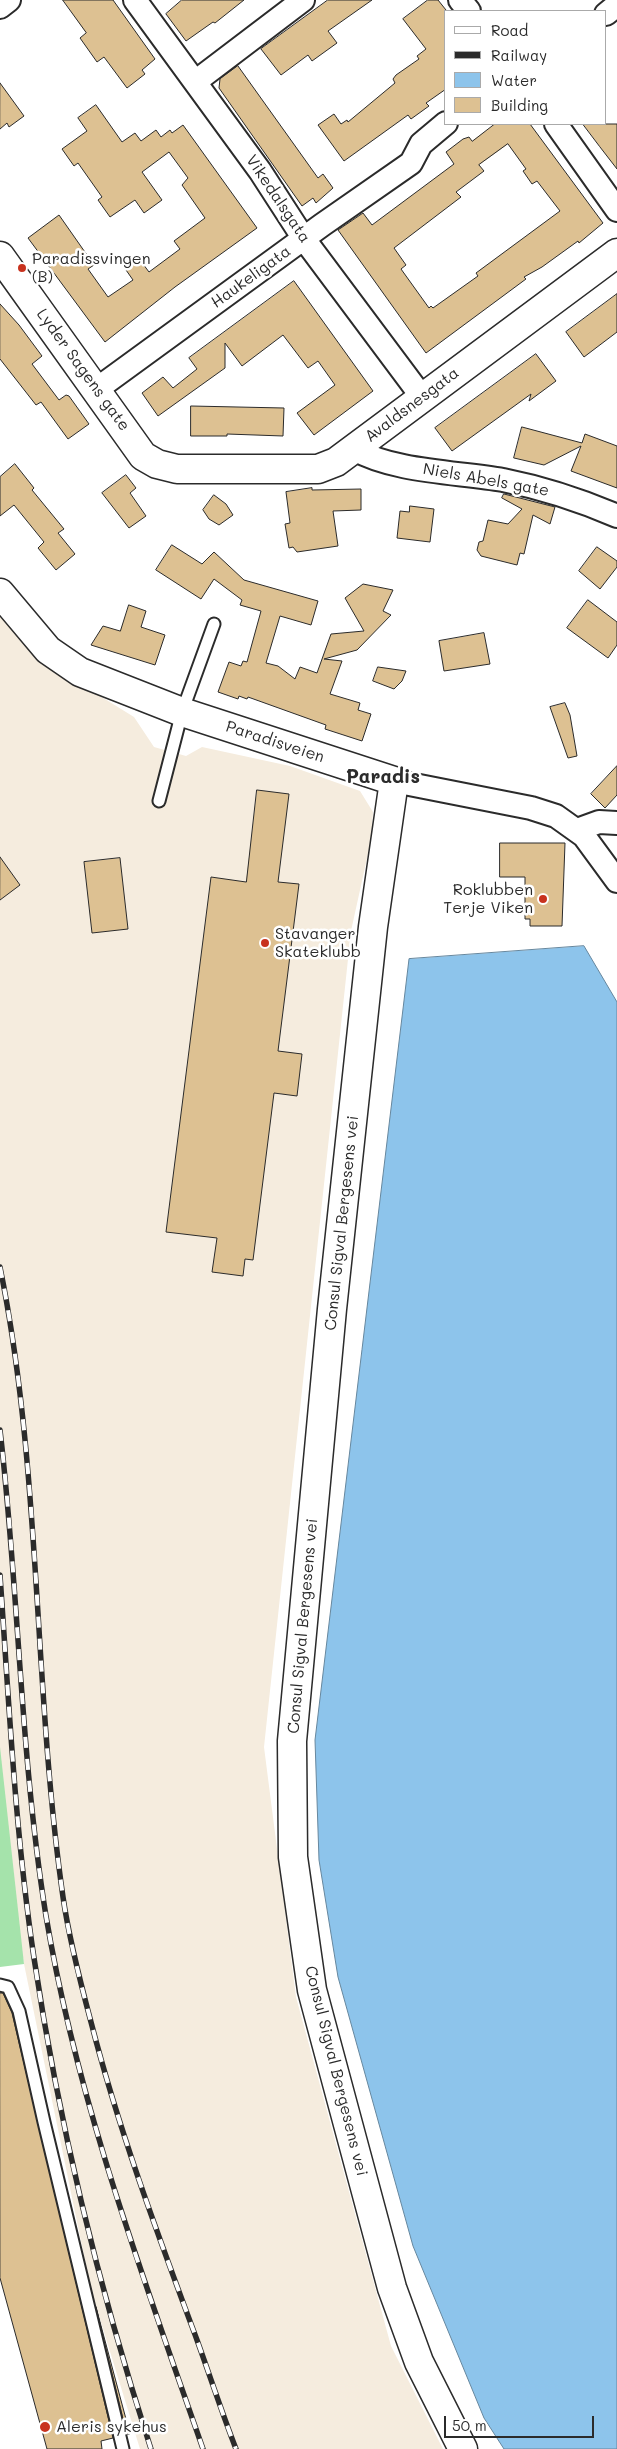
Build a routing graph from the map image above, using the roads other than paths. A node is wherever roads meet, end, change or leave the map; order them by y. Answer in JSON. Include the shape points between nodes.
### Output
{"nodes":[{"id":1,"x":9,"y":0,"type":"edge"},
{"id":2,"x":135,"y":0,"type":"edge"},
{"id":3,"x":303,"y":0,"type":"edge"},
{"id":4,"x":460,"y":0,"type":"edge"},
{"id":5,"x":617,"y":5,"type":"edge"},
{"id":6,"x":0,"y":7,"type":"edge"},
{"id":7,"x":468,"y":10,"type":"edge"},
{"id":8,"x":607,"y":13,"type":"edge"},
{"id":9,"x":195,"y":82,"type":"junction"},
{"id":10,"x":444,"y":125,"type":"edge"},
{"id":11,"x":557,"y":125,"type":"edge"},
{"id":12,"x":617,"y":210,"type":"edge"},
{"id":13,"x":304,"y":239,"type":"junction"},
{"id":14,"x":617,"y":254,"type":"edge"},
{"id":15,"x":0,"y":256,"type":"edge"},
{"id":16,"x":97,"y":388,"type":"junction"},
{"id":17,"x":422,"y":397,"type":"junction"},
{"id":18,"x":354,"y":449,"type":"junction"},
{"id":19,"x":177,"y":469,"type":"joint"},
{"id":20,"x":617,"y":516,"type":"edge"},
{"id":21,"x":0,"y":593,"type":"edge"},
{"id":22,"x":214,"y":624,"type":"dead end"},
{"id":23,"x":182,"y":712,"type":"junction"},
{"id":24,"x":394,"y":781,"type":"junction"},
{"id":25,"x":159,"y":801,"type":"dead end"},
{"id":26,"x":617,"y":823,"type":"edge"},
{"id":27,"x":577,"y":830,"type":"junction"},
{"id":28,"x":617,"y":881,"type":"edge"},
{"id":29,"x":0,"y":1985,"type":"edge"},
{"id":30,"x":123,"y":2449,"type":"edge"},
{"id":31,"x":463,"y":2449,"type":"edge"}],
"edges":[{"from":1,"to":6,"type":"street"},
{"from":2,"to":9,"type":"street","name":"Vikedalsgata"},
{"from":3,"to":9,"type":"street"},
{"from":4,"to":7,"type":"street"},
{"from":5,"to":8,"type":"street"},
{"from":9,"to":13,"type":"street","name":"Vikedalsgata"},
{"from":10,"to":13,"type":"street","name":"Haukeligata","via":[[421,144],[411,164]]},
{"from":11,"to":12,"type":"street"},
{"from":13,"to":16,"type":"street","name":"Haukeligata"},
{"from":13,"to":17,"type":"street","name":"Vikedalsgata"},
{"from":14,"to":17,"type":"street","name":"Avaldsnesgata"},
{"from":15,"to":16,"type":"street","name":"Lyder Sagens gate"},
{"from":16,"to":19,"type":"street","name":"Lyder Sagens gate","via":[[143,456]]},
{"from":17,"to":18,"type":"street","name":"Avaldsnesgata"},
{"from":18,"to":19,"type":"street","name":"Avaldsnesgata","via":[[328,467],[318,469]]},
{"from":18,"to":20,"type":"street","name":"Niels Abels gate","via":[[381,462],[504,480],[548,490]]},
{"from":21,"to":23,"type":"street","name":"Paradisveien","via":[[48,650],[64,662],[121,690]]},
{"from":22,"to":23,"type":"lane"},
{"from":23,"to":24,"type":"street","name":"Paradisveien"},
{"from":23,"to":25,"type":"lane"},
{"from":24,"to":27,"type":"street","name":"Paradisveien","via":[[531,808],[556,816]]},
{"from":24,"to":31,"type":"street","name":"Consul Sigval Bergesens vei","via":[[373,927],[331,1319],[292,1741],[293,1857],[312,1990],[392,2288],[419,2362]]},
{"from":26,"to":27,"type":"street","via":[[599,822]]},
{"from":27,"to":28,"type":"street","name":"Paradisveien"},
{"from":29,"to":30,"type":"lane","via":[[8,1987],[19,2011]]}]}
